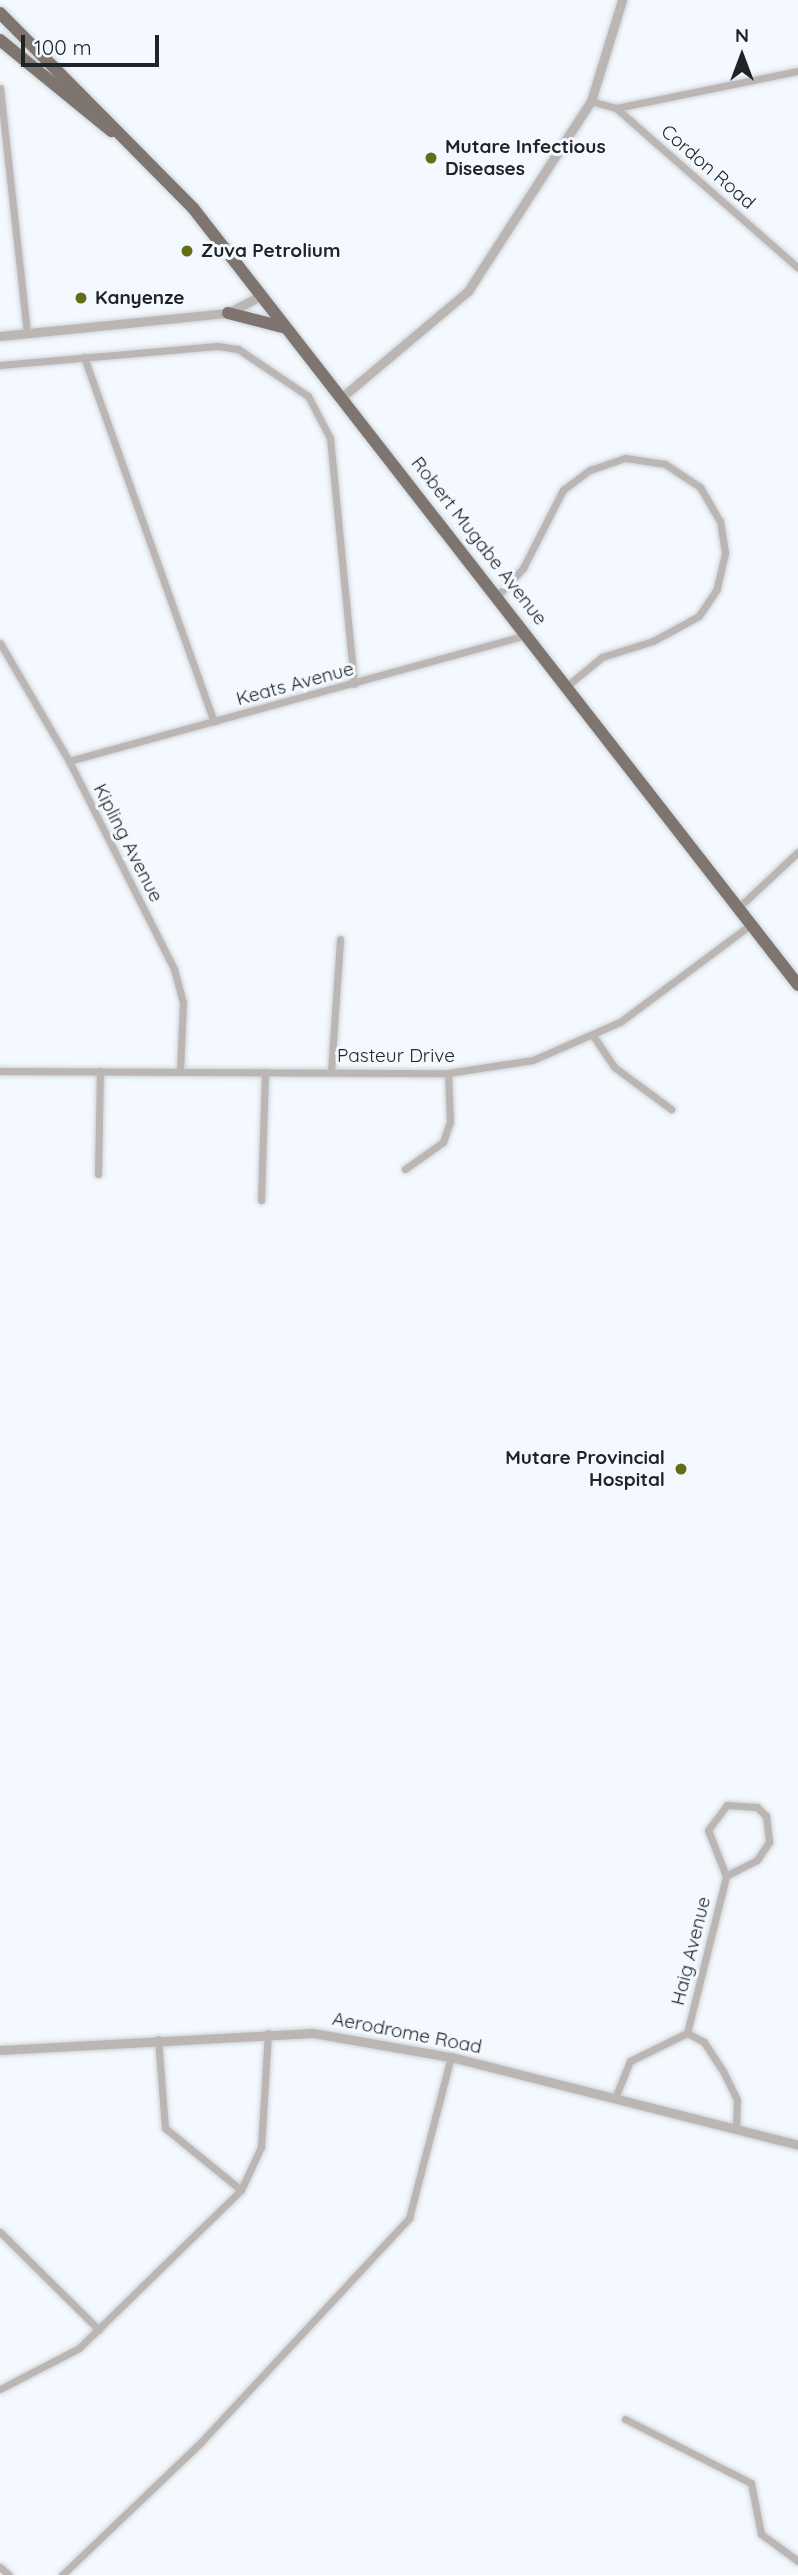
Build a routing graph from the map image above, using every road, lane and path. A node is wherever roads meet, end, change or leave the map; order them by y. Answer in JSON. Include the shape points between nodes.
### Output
{"nodes":[{"id":1,"x":622,"y":0,"type":"edge"},
{"id":2,"x":0,"y":13,"type":"edge"},
{"id":3,"x":0,"y":40,"type":"edge"},
{"id":4,"x":798,"y":71,"type":"edge"},
{"id":5,"x":0,"y":88,"type":"edge"},
{"id":6,"x":592,"y":101,"type":"junction"},
{"id":7,"x":616,"y":108,"type":"junction"},
{"id":8,"x":114,"y":133,"type":"junction"},
{"id":9,"x":798,"y":268,"type":"edge"},
{"id":10,"x":262,"y":295,"type":"junction"},
{"id":11,"x":228,"y":313,"type":"junction"},
{"id":12,"x":287,"y":328,"type":"junction"},
{"id":13,"x":27,"y":333,"type":"junction"},
{"id":14,"x":0,"y":336,"type":"edge"},
{"id":15,"x":84,"y":357,"type":"junction"},
{"id":16,"x":0,"y":365,"type":"edge"},
{"id":17,"x":341,"y":398,"type":"junction"},
{"id":18,"x":498,"y":595,"type":"junction"},
{"id":19,"x":528,"y":634,"type":"junction"},
{"id":20,"x":0,"y":643,"type":"edge"},
{"id":21,"x":354,"y":684,"type":"junction"},
{"id":22,"x":568,"y":685,"type":"junction"},
{"id":23,"x":214,"y":722,"type":"junction"},
{"id":24,"x":69,"y":761,"type":"junction"},
{"id":25,"x":798,"y":852,"type":"edge"},
{"id":26,"x":739,"y":907,"type":"junction"},
{"id":27,"x":750,"y":925,"type":"junction"},
{"id":28,"x":340,"y":939,"type":"dead end"},
{"id":29,"x":798,"y":985,"type":"edge"},
{"id":30,"x":594,"y":1037,"type":"junction"},
{"id":31,"x":0,"y":1070,"type":"edge"},
{"id":32,"x":100,"y":1071,"type":"junction"},
{"id":33,"x":180,"y":1071,"type":"junction"},
{"id":34,"x":265,"y":1072,"type":"junction"},
{"id":35,"x":331,"y":1072,"type":"junction"},
{"id":36,"x":448,"y":1073,"type":"junction"},
{"id":37,"x":671,"y":1109,"type":"dead end"},
{"id":38,"x":405,"y":1169,"type":"dead end"},
{"id":39,"x":99,"y":1174,"type":"dead end"},
{"id":40,"x":261,"y":1200,"type":"dead end"},
{"id":41,"x":726,"y":1876,"type":"junction"},
{"id":42,"x":687,"y":2033,"type":"junction"},
{"id":43,"x":268,"y":2034,"type":"junction"},
{"id":44,"x":158,"y":2038,"type":"junction"},
{"id":45,"x":0,"y":2050,"type":"edge"},
{"id":46,"x":452,"y":2057,"type":"junction"},
{"id":47,"x":615,"y":2098,"type":"junction"},
{"id":48,"x":737,"y":2127,"type":"junction"},
{"id":49,"x":798,"y":2146,"type":"edge"},
{"id":50,"x":241,"y":2190,"type":"junction"},
{"id":51,"x":0,"y":2232,"type":"edge"},
{"id":52,"x":99,"y":2330,"type":"junction"},
{"id":53,"x":0,"y":2389,"type":"edge"},
{"id":54,"x":625,"y":2419,"type":"dead end"},
{"id":55,"x":798,"y":2561,"type":"edge"},
{"id":56,"x":0,"y":2567,"type":"edge"},
{"id":57,"x":9,"y":2575,"type":"edge"},
{"id":58,"x":62,"y":2575,"type":"edge"}],
"edges":[{"from":1,"to":6,"type":"street"},
{"from":2,"to":8,"type":"highway"},
{"from":3,"to":8,"type":"highway","via":[[76,108]]},
{"from":4,"to":7,"type":"street"},
{"from":5,"to":13,"type":"street"},
{"from":6,"to":7,"type":"street","name":"Cordon Road"},
{"from":6,"to":17,"type":"street","via":[[468,291]]},
{"from":7,"to":9,"type":"street","name":"Cordon Road"},
{"from":8,"to":10,"type":"highway","name":"Robert Mugabe Avenue","via":[[193,208]]},
{"from":10,"to":11,"type":"street"},
{"from":10,"to":12,"type":"highway","name":"Robert Mugabe Avenue"},
{"from":11,"to":12,"type":"highway"},
{"from":11,"to":13,"type":"street"},
{"from":12,"to":17,"type":"highway","name":"Robert Mugabe Avenue"},
{"from":13,"to":14,"type":"street"},
{"from":15,"to":16,"type":"street"},
{"from":15,"to":21,"type":"street","via":[[238,349],[308,396],[330,438]]},
{"from":15,"to":23,"type":"street"},
{"from":17,"to":18,"type":"highway","name":"Robert Mugabe Avenue"},
{"from":18,"to":19,"type":"highway","name":"Robert Mugabe Avenue"},
{"from":18,"to":22,"type":"street","via":[[523,568],[563,490],[590,470],[625,458],[665,464],[700,487],[720,520],[725,553],[717,589],[699,616],[653,641],[602,657]]},
{"from":19,"to":21,"type":"street","name":"Keats Avenue"},
{"from":19,"to":22,"type":"highway","name":"Robert Mugabe Avenue"},
{"from":20,"to":24,"type":"street","name":"Kipling Avenue"},
{"from":21,"to":23,"type":"street","name":"Keats Avenue"},
{"from":22,"to":26,"type":"highway","name":"Robert Mugabe Avenue"},
{"from":23,"to":24,"type":"street","name":"Keats Avenue"},
{"from":24,"to":33,"type":"street","name":"Kipling Avenue","via":[[174,969],[183,1002]]},
{"from":25,"to":26,"type":"street"},
{"from":26,"to":27,"type":"highway","name":"Robert Mugabe Avenue"},
{"from":27,"to":29,"type":"highway","name":"Robert Mugabe Avenue"},
{"from":27,"to":30,"type":"street","name":"Pasteur Drive"},
{"from":28,"to":35,"type":"street"},
{"from":30,"to":36,"type":"street","name":"Pasteur Drive","via":[[533,1060]]},
{"from":30,"to":37,"type":"street","via":[[614,1068]]},
{"from":31,"to":32,"type":"street","name":"Pasteur Drive"},
{"from":32,"to":33,"type":"street","name":"Pasteur Drive"},
{"from":32,"to":39,"type":"street"},
{"from":33,"to":34,"type":"street","name":"Pasteur Drive"},
{"from":34,"to":35,"type":"street","name":"Pasteur Drive"},
{"from":34,"to":40,"type":"street"},
{"from":35,"to":36,"type":"street","name":"Pasteur Drive"},
{"from":36,"to":38,"type":"street","via":[[450,1122],[443,1142]]},
{"from":41,"to":41,"type":"street","name":"Haig Avenue","via":[[709,1841],[715,1814],[727,1805],[757,1807],[766,1816],[769,1842],[757,1860]]},
{"from":41,"to":42,"type":"street","name":"Haig Avenue"},
{"from":42,"to":47,"type":"street","via":[[631,2061]]},
{"from":42,"to":48,"type":"street","via":[[704,2042],[723,2071],[737,2100]]},
{"from":43,"to":44,"type":"street","name":"Aerodrome Road"},
{"from":43,"to":46,"type":"street","name":"Aerodrome Road","via":[[313,2033]]},
{"from":43,"to":50,"type":"street","via":[[261,2147]]},
{"from":44,"to":45,"type":"street","name":"Aerodrome Road"},
{"from":44,"to":50,"type":"street","via":[[165,2128]]},
{"from":46,"to":47,"type":"street","name":"Aerodrome Road"},
{"from":46,"to":58,"type":"street","via":[[409,2217],[201,2442]]},
{"from":47,"to":48,"type":"street","name":"Aerodrome Road"},
{"from":48,"to":49,"type":"street","name":"Aerodrome Road"},
{"from":50,"to":52,"type":"street"},
{"from":51,"to":52,"type":"street"},
{"from":52,"to":53,"type":"street","via":[[40,2373]]},
{"from":54,"to":55,"type":"street","via":[[751,2483],[761,2534]]},
{"from":56,"to":57,"type":"street"}]}
